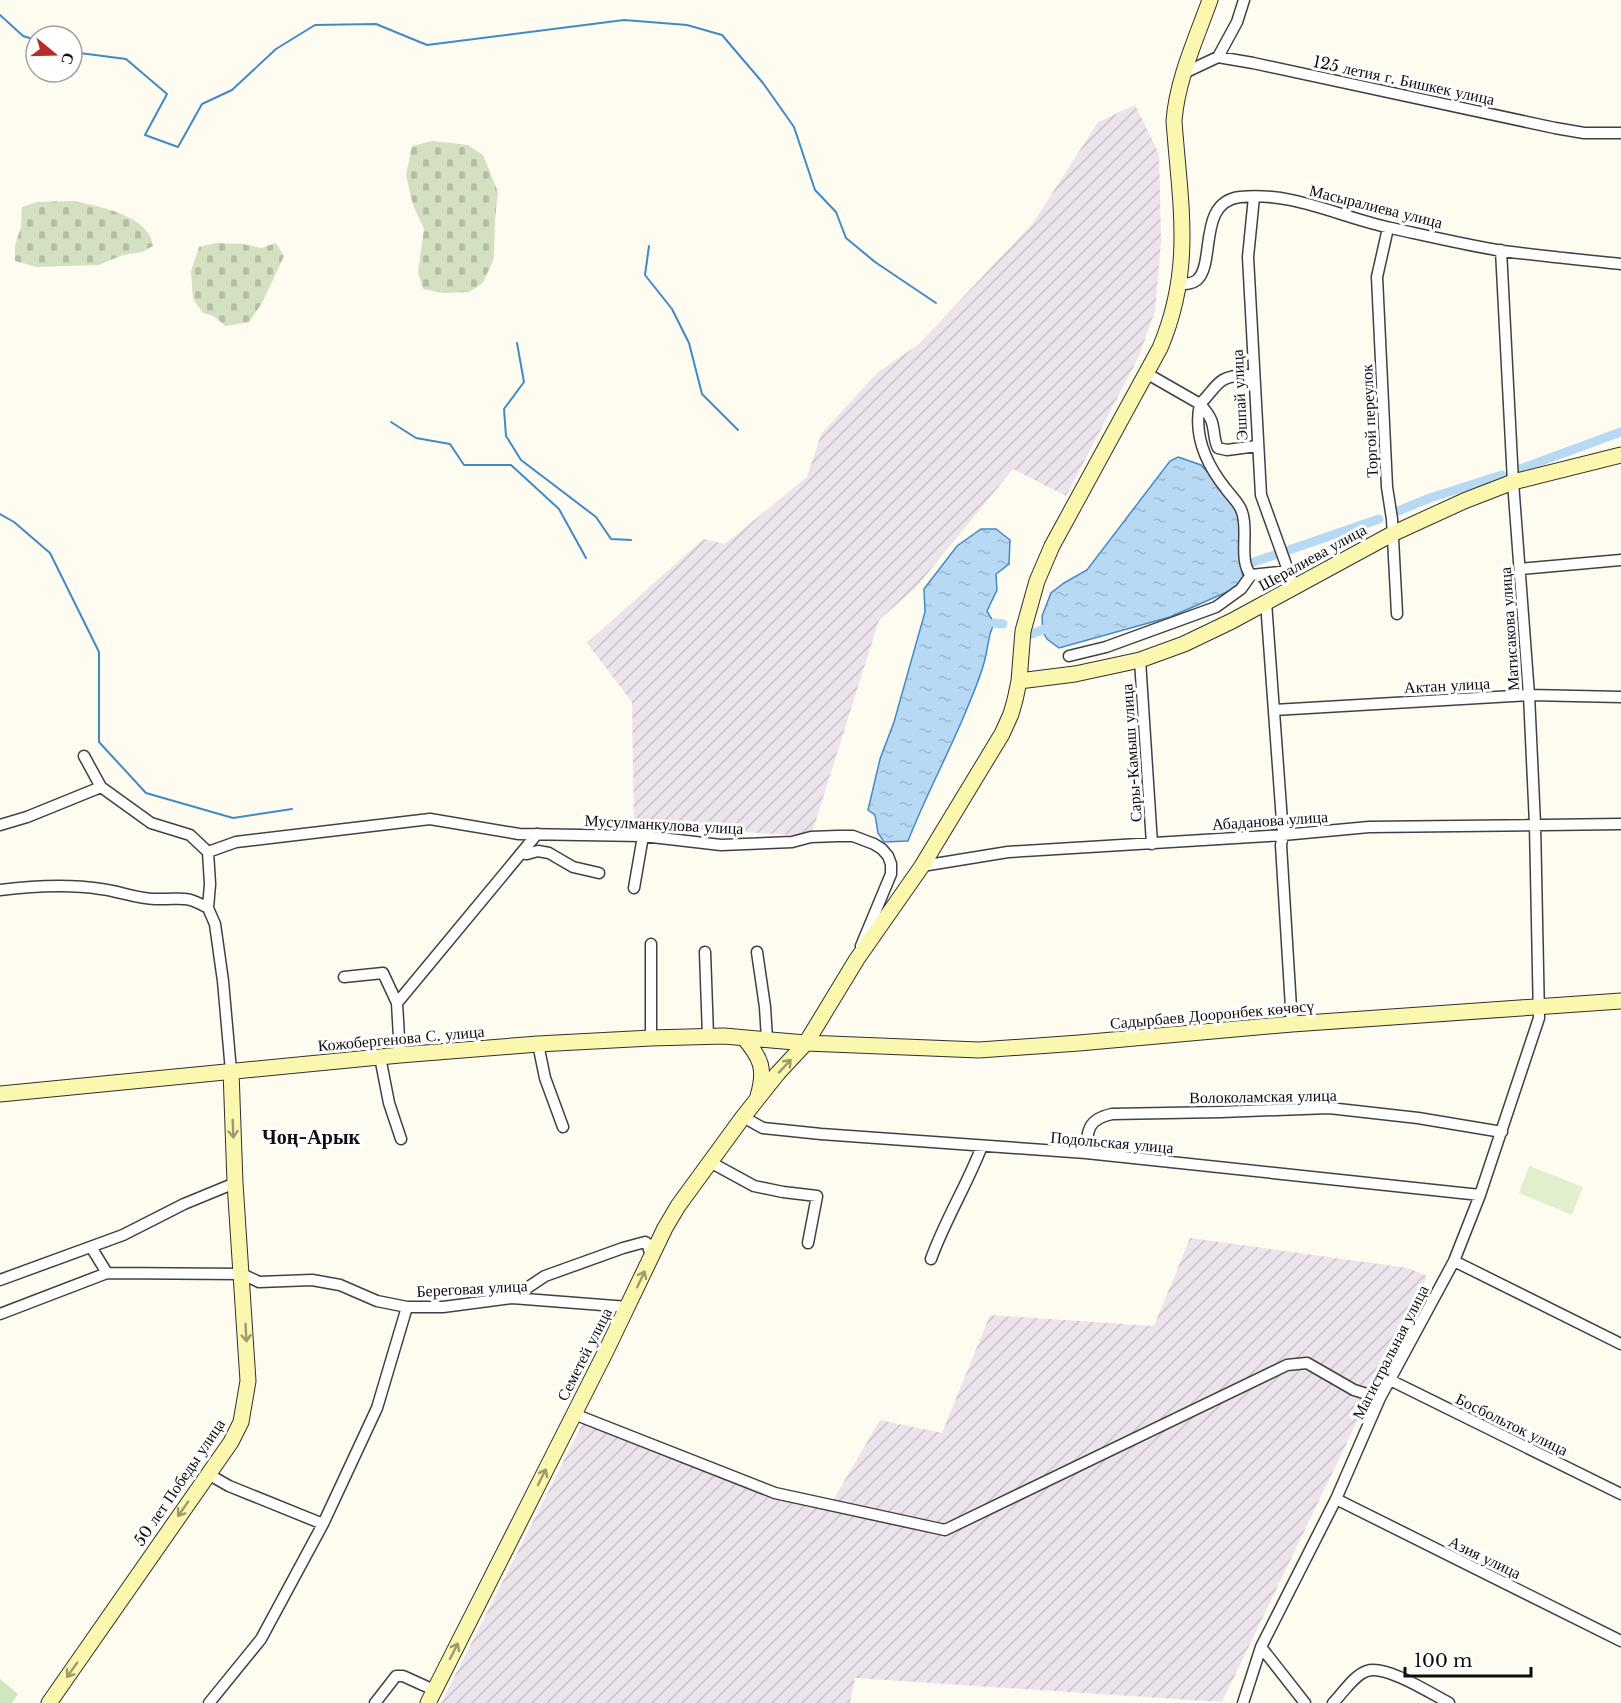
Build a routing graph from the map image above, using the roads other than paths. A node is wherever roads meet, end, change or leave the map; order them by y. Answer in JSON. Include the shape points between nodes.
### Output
{"nodes":[{"id":1,"x":1210,"y":0,"type":"edge"},
{"id":2,"x":1244,"y":0,"type":"edge"},
{"id":3,"x":1218,"y":57,"type":"junction"},
{"id":4,"x":1184,"y":73,"type":"junction"},
{"id":5,"x":1621,"y":134,"type":"edge"},
{"id":6,"x":1254,"y":197,"type":"junction"},
{"id":7,"x":1388,"y":228,"type":"junction"},
{"id":8,"x":1501,"y":250,"type":"junction"},
{"id":9,"x":1621,"y":264,"type":"edge"},
{"id":10,"x":1179,"y":284,"type":"junction"},
{"id":11,"x":1146,"y":373,"type":"junction"},
{"id":12,"x":1253,"y":381,"type":"junction"},
{"id":13,"x":1200,"y":404,"type":"junction"},
{"id":14,"x":1257,"y":446,"type":"junction"},
{"id":15,"x":1621,"y":455,"type":"edge"},
{"id":16,"x":1513,"y":483,"type":"junction"},
{"id":17,"x":1392,"y":534,"type":"junction"},
{"id":18,"x":1621,"y":561,"type":"edge"},
{"id":19,"x":1520,"y":569,"type":"junction"},
{"id":20,"x":1288,"y":571,"type":"junction"},
{"id":21,"x":1251,"y":575,"type":"junction"},
{"id":22,"x":1294,"y":587,"type":"junction"},
{"id":23,"x":1266,"y":602,"type":"junction"},
{"id":24,"x":1397,"y":614,"type":"dead end"},
{"id":25,"x":1069,"y":656,"type":"dead end"},
{"id":26,"x":1140,"y":660,"type":"junction"},
{"id":27,"x":1019,"y":681,"type":"junction"},
{"id":28,"x":1529,"y":695,"type":"junction"},
{"id":29,"x":1621,"y":697,"type":"edge"},
{"id":30,"x":1274,"y":710,"type":"junction"},
{"id":31,"x":84,"y":756,"type":"dead end"},
{"id":32,"x":101,"y":787,"type":"junction"},
{"id":33,"x":1534,"y":824,"type":"junction"},
{"id":34,"x":1621,"y":824,"type":"edge"},
{"id":35,"x":0,"y":825,"type":"edge"},
{"id":36,"x":537,"y":834,"type":"junction"},
{"id":37,"x":1283,"y":835,"type":"junction"},
{"id":38,"x":643,"y":836,"type":"junction"},
{"id":39,"x":1152,"y":844,"type":"junction"},
{"id":40,"x":208,"y":852,"type":"junction"},
{"id":41,"x":521,"y":853,"type":"junction"},
{"id":42,"x":922,"y":866,"type":"junction"},
{"id":43,"x":599,"y":873,"type":"dead end"},
{"id":44,"x":634,"y":888,"type":"dead end"},
{"id":45,"x":0,"y":890,"type":"edge"},
{"id":46,"x":208,"y":908,"type":"junction"},
{"id":47,"x":651,"y":944,"type":"dead end"},
{"id":48,"x":757,"y":951,"type":"dead end"},
{"id":49,"x":705,"y":952,"type":"dead end"},
{"id":50,"x":857,"y":959,"type":"junction"},
{"id":51,"x":344,"y":977,"type":"dead end"},
{"id":52,"x":1621,"y":1001,"type":"edge"},
{"id":53,"x":397,"y":1003,"type":"junction"},
{"id":54,"x":1539,"y":1006,"type":"junction"},
{"id":55,"x":1292,"y":1024,"type":"junction"},
{"id":56,"x":708,"y":1036,"type":"junction"},
{"id":57,"x":651,"y":1038,"type":"junction"},
{"id":58,"x":744,"y":1038,"type":"junction"},
{"id":59,"x":767,"y":1039,"type":"junction"},
{"id":60,"x":806,"y":1043,"type":"junction"},
{"id":61,"x":538,"y":1044,"type":"junction"},
{"id":62,"x":400,"y":1055,"type":"junction"},
{"id":63,"x":380,"y":1057,"type":"junction"},
{"id":64,"x":231,"y":1071,"type":"junction"},
{"id":65,"x":0,"y":1094,"type":"edge"},
{"id":66,"x":756,"y":1101,"type":"junction"},
{"id":67,"x":743,"y":1117,"type":"junction"},
{"id":68,"x":563,"y":1127,"type":"dead end"},
{"id":69,"x":1502,"y":1132,"type":"junction"},
{"id":70,"x":401,"y":1139,"type":"dead end"},
{"id":71,"x":982,"y":1146,"type":"junction"},
{"id":72,"x":1086,"y":1153,"type":"junction"},
{"id":73,"x":710,"y":1162,"type":"junction"},
{"id":74,"x":235,"y":1183,"type":"junction"},
{"id":75,"x":1480,"y":1195,"type":"junction"},
{"id":76,"x":808,"y":1243,"type":"dead end"},
{"id":77,"x":91,"y":1247,"type":"junction"},
{"id":78,"x":653,"y":1252,"type":"junction"},
{"id":79,"x":931,"y":1259,"type":"dead end"},
{"id":80,"x":1454,"y":1261,"type":"junction"},
{"id":81,"x":107,"y":1273,"type":"junction"},
{"id":82,"x":242,"y":1274,"type":"junction"},
{"id":83,"x":0,"y":1281,"type":"edge"},
{"id":84,"x":512,"y":1298,"type":"junction"},
{"id":85,"x":407,"y":1307,"type":"junction"},
{"id":86,"x":628,"y":1307,"type":"junction"},
{"id":87,"x":0,"y":1314,"type":"edge"},
{"id":88,"x":1621,"y":1344,"type":"edge"},
{"id":89,"x":1390,"y":1380,"type":"junction"},
{"id":90,"x":1380,"y":1398,"type":"junction"},
{"id":91,"x":574,"y":1414,"type":"junction"},
{"id":92,"x":208,"y":1474,"type":"junction"},
{"id":93,"x":1621,"y":1494,"type":"edge"},
{"id":94,"x":1336,"y":1499,"type":"junction"},
{"id":95,"x":323,"y":1524,"type":"junction"},
{"id":96,"x":1621,"y":1641,"type":"edge"},
{"id":97,"x":1262,"y":1647,"type":"junction"},
{"id":98,"x":431,"y":1696,"type":"edge"},
{"id":99,"x":49,"y":1703,"type":"edge"},
{"id":100,"x":209,"y":1703,"type":"edge"},
{"id":101,"x":375,"y":1703,"type":"edge"},
{"id":102,"x":1243,"y":1703,"type":"edge"},
{"id":103,"x":1305,"y":1703,"type":"edge"},
{"id":104,"x":1333,"y":1703,"type":"edge"},
{"id":105,"x":1449,"y":1703,"type":"edge"}],
"edges":[{"from":1,"to":4,"type":"main road"},
{"from":2,"to":3,"type":"street"},
{"from":3,"to":4,"type":"street"},
{"from":3,"to":5,"type":"street","name":"125 летия г. Бишкек улица","via":[[1555,128]]},
{"from":4,"to":10,"type":"main road","name":"Семетей улица","via":[[1174,121],[1182,207]]},
{"from":6,"to":7,"type":"street","name":"Масыралиева улица","via":[[1287,199]]},
{"from":6,"to":10,"type":"street","name":"Масыралиева улица","via":[[1230,199],[1223,205],[1212,222],[1202,272],[1190,284]]},
{"from":6,"to":12,"type":"street","name":"Эшпай улица","via":[[1248,257]]},
{"from":7,"to":8,"type":"street","name":"Масыралиева улица"},
{"from":7,"to":17,"type":"street","name":"Торгой переулок","via":[[1377,277]]},
{"from":8,"to":9,"type":"street","name":"Масыралиева улица"},
{"from":8,"to":16,"type":"street","name":"Матисакова улица"},
{"from":10,"to":11,"type":"main road","name":"Семетей улица","via":[[1170,322]]},
{"from":11,"to":13,"type":"street"},
{"from":11,"to":27,"type":"main road","name":"Семетей улица","via":[[1037,581],[1023,631]]},
{"from":12,"to":13,"type":"street","via":[[1247,375],[1222,379]]},
{"from":12,"to":14,"type":"street","name":"Эшпай улица"},
{"from":13,"to":14,"type":"street","via":[[1213,425],[1218,448]]},
{"from":13,"to":21,"type":"street","via":[[1200,443],[1218,479],[1242,511],[1245,563]]},
{"from":14,"to":20,"type":"street","name":"Эшпай улица","via":[[1260,495]]},
{"from":15,"to":16,"type":"main road","name":"Шералиева улица"},
{"from":16,"to":17,"type":"main road","name":"Шералиева улица"},
{"from":16,"to":19,"type":"street","name":"Матисакова улица"},
{"from":17,"to":22,"type":"main road","name":"Шералиева улица"},
{"from":17,"to":24,"type":"street","name":"Торгой переулок"},
{"from":18,"to":19,"type":"street"},
{"from":19,"to":28,"type":"street","name":"Матисакова улица"},
{"from":20,"to":21,"type":"street"},
{"from":20,"to":22,"type":"street","name":"Эшпай улица"},
{"from":21,"to":25,"type":"street","via":[[1241,589],[1216,607],[1124,642]]},
{"from":22,"to":23,"type":"main road","name":"Шералиева улица"},
{"from":23,"to":26,"type":"main road","name":"Шералиева улица","via":[[1208,633]]},
{"from":23,"to":30,"type":"street"},
{"from":26,"to":27,"type":"main road","name":"Шералиева улица"},
{"from":26,"to":39,"type":"street","name":"Сары-Камыш улица"},
{"from":27,"to":42,"type":"main road","name":"Семетей улица","via":[[1002,734]]},
{"from":28,"to":29,"type":"street","name":"Актан улица"},
{"from":28,"to":30,"type":"street","name":"Актан улица"},
{"from":28,"to":33,"type":"street","name":"Матисакова улица"},
{"from":30,"to":37,"type":"street"},
{"from":31,"to":32,"type":"street"},
{"from":32,"to":35,"type":"street"},
{"from":32,"to":40,"type":"street","via":[[151,822],[190,835]]},
{"from":33,"to":34,"type":"street","name":"Абаданова улица"},
{"from":33,"to":37,"type":"street","name":"Абаданова улица","via":[[1369,827]]},
{"from":33,"to":54,"type":"street","name":"Матисакова улица"},
{"from":36,"to":38,"type":"street","name":"Мусулманкулова улица"},
{"from":36,"to":40,"type":"street","name":"Мусулманкулова улица","via":[[430,819],[236,842]]},
{"from":36,"to":41,"type":"street"},
{"from":37,"to":39,"type":"street","name":"Абаданова улица"},
{"from":37,"to":55,"type":"street"},
{"from":38,"to":44,"type":"street"},
{"from":38,"to":50,"type":"street","name":"Мусулманкулова улица","via":[[721,845],[854,836],[874,844],[888,856],[891,874]]},
{"from":39,"to":42,"type":"street","name":"Абаданова улица","via":[[1008,852]]},
{"from":40,"to":46,"type":"street"},
{"from":41,"to":43,"type":"street","via":[[549,853],[573,867]]},
{"from":41,"to":53,"type":"street"},
{"from":42,"to":50,"type":"main road","name":"Семетей улица"},
{"from":45,"to":46,"type":"street","via":[[75,886],[156,899],[191,899]]},
{"from":46,"to":64,"type":"street","via":[[215,924]]},
{"from":47,"to":57,"type":"street"},
{"from":48,"to":59,"type":"street"},
{"from":49,"to":56,"type":"street"},
{"from":50,"to":60,"type":"main road","name":"Семетей улица"},
{"from":51,"to":53,"type":"street","via":[[384,973]]},
{"from":52,"to":54,"type":"main road","name":"Садырбаев Дооронбек көчөсү"},
{"from":53,"to":62,"type":"street"},
{"from":54,"to":55,"type":"main road","name":"Садырбаев Дооронбек көчөсү"},
{"from":54,"to":69,"type":"street","name":"Магистральная улица","via":[[1539,1018]]},
{"from":55,"to":60,"type":"main road","name":"Садырбаев Дооронбек көчөсү","via":[[979,1050]]},
{"from":56,"to":57,"type":"main road","name":"Кожобергенова С. улица"},
{"from":56,"to":58,"type":"main road","name":"Кожобергенова С. улица"},
{"from":57,"to":61,"type":"main road","name":"Кожобергенова С. улица"},
{"from":58,"to":59,"type":"main road","name":"Кожобергенова С. улица"},
{"from":58,"to":66,"type":"main road","via":[[762,1065]]},
{"from":59,"to":60,"type":"main road","name":"Кожобергенова С. улица"},
{"from":66,"to":60,"type":"main road","name":"Семетей улица","one_way":true},
{"from":61,"to":62,"type":"main road","name":"Кожобергенова С. улица"},
{"from":61,"to":68,"type":"street","via":[[545,1078]]},
{"from":62,"to":63,"type":"main road","name":"Кожобергенова С. улица"},
{"from":63,"to":64,"type":"main road","name":"Кожобергенова С. улица"},
{"from":63,"to":70,"type":"street"},
{"from":64,"to":65,"type":"main road","name":"Кожобергенова С. улица"},
{"from":64,"to":74,"type":"main road","name":"50 лет Победы улица","one_way":true},
{"from":66,"to":67,"type":"main road","name":"Семетей улица"},
{"from":67,"to":71,"type":"street","name":"Подольская улица","via":[[763,1128]]},
{"from":67,"to":73,"type":"main road","name":"Семетей улица"},
{"from":69,"to":72,"type":"street","name":"Волоколамская улица","via":[[1329,1108],[1112,1114],[1094,1121]]},
{"from":69,"to":75,"type":"street","name":"Магистральная улица"},
{"from":71,"to":72,"type":"street","name":"Подольская улица"},
{"from":71,"to":79,"type":"street"},
{"from":72,"to":75,"type":"street","name":"Подольская улица"},
{"from":73,"to":76,"type":"street","via":[[754,1186],[817,1196]]},
{"from":73,"to":78,"type":"main road","name":"Семетей улица","via":[[678,1206]]},
{"from":74,"to":77,"type":"street"},
{"from":74,"to":82,"type":"main road","name":"50 лет Победы улица"},
{"from":75,"to":80,"type":"street","name":"Магистральная улица"},
{"from":77,"to":81,"type":"street"},
{"from":77,"to":83,"type":"street"},
{"from":78,"to":84,"type":"street","via":[[645,1242],[622,1248],[545,1276]]},
{"from":86,"to":78,"type":"main road","name":"Семетей улица","one_way":true},
{"from":80,"to":88,"type":"street"},
{"from":80,"to":89,"type":"street","name":"Магистральная улица"},
{"from":81,"to":82,"type":"street","name":"Береговая улица"},
{"from":81,"to":87,"type":"street","name":"Береговая улица"},
{"from":82,"to":85,"type":"street","name":"Береговая улица","via":[[259,1282],[312,1280],[340,1285],[377,1301]]},
{"from":82,"to":92,"type":"main road","name":"50 лет Победы улица","one_way":true,"via":[[246,1404],[231,1442]]},
{"from":84,"to":85,"type":"street","name":"Береговая улица","via":[[443,1307]]},
{"from":84,"to":86,"type":"street","name":"Береговая улица"},
{"from":85,"to":95,"type":"street","via":[[377,1408]]},
{"from":86,"to":91,"type":"main road","name":"Семетей улица"},
{"from":89,"to":90,"type":"street","name":"Магистральная улица"},
{"from":89,"to":93,"type":"street","name":"Босбольток улица"},
{"from":90,"to":91,"type":"street","via":[[1354,1390],[1306,1363],[1287,1365],[945,1530],[775,1493]]},
{"from":90,"to":94,"type":"street","name":"Магистральная улица"},
{"from":98,"to":91,"type":"main road","name":"Семетей улица","one_way":true},
{"from":92,"to":95,"type":"street"},
{"from":92,"to":99,"type":"main road","name":"50 лет Победы улица","one_way":true},
{"from":94,"to":96,"type":"street","name":"Азия улица"},
{"from":94,"to":97,"type":"street","name":"Магистральная улица"},
{"from":95,"to":100,"type":"street","via":[[261,1640]]},
{"from":97,"to":102,"type":"street","name":"Магистральная улица"},
{"from":97,"to":103,"type":"street"},
{"from":98,"to":101,"type":"street","via":[[403,1676],[396,1676]]},
{"from":104,"to":105,"type":"street","via":[[1360,1675],[1374,1669]]}]}
